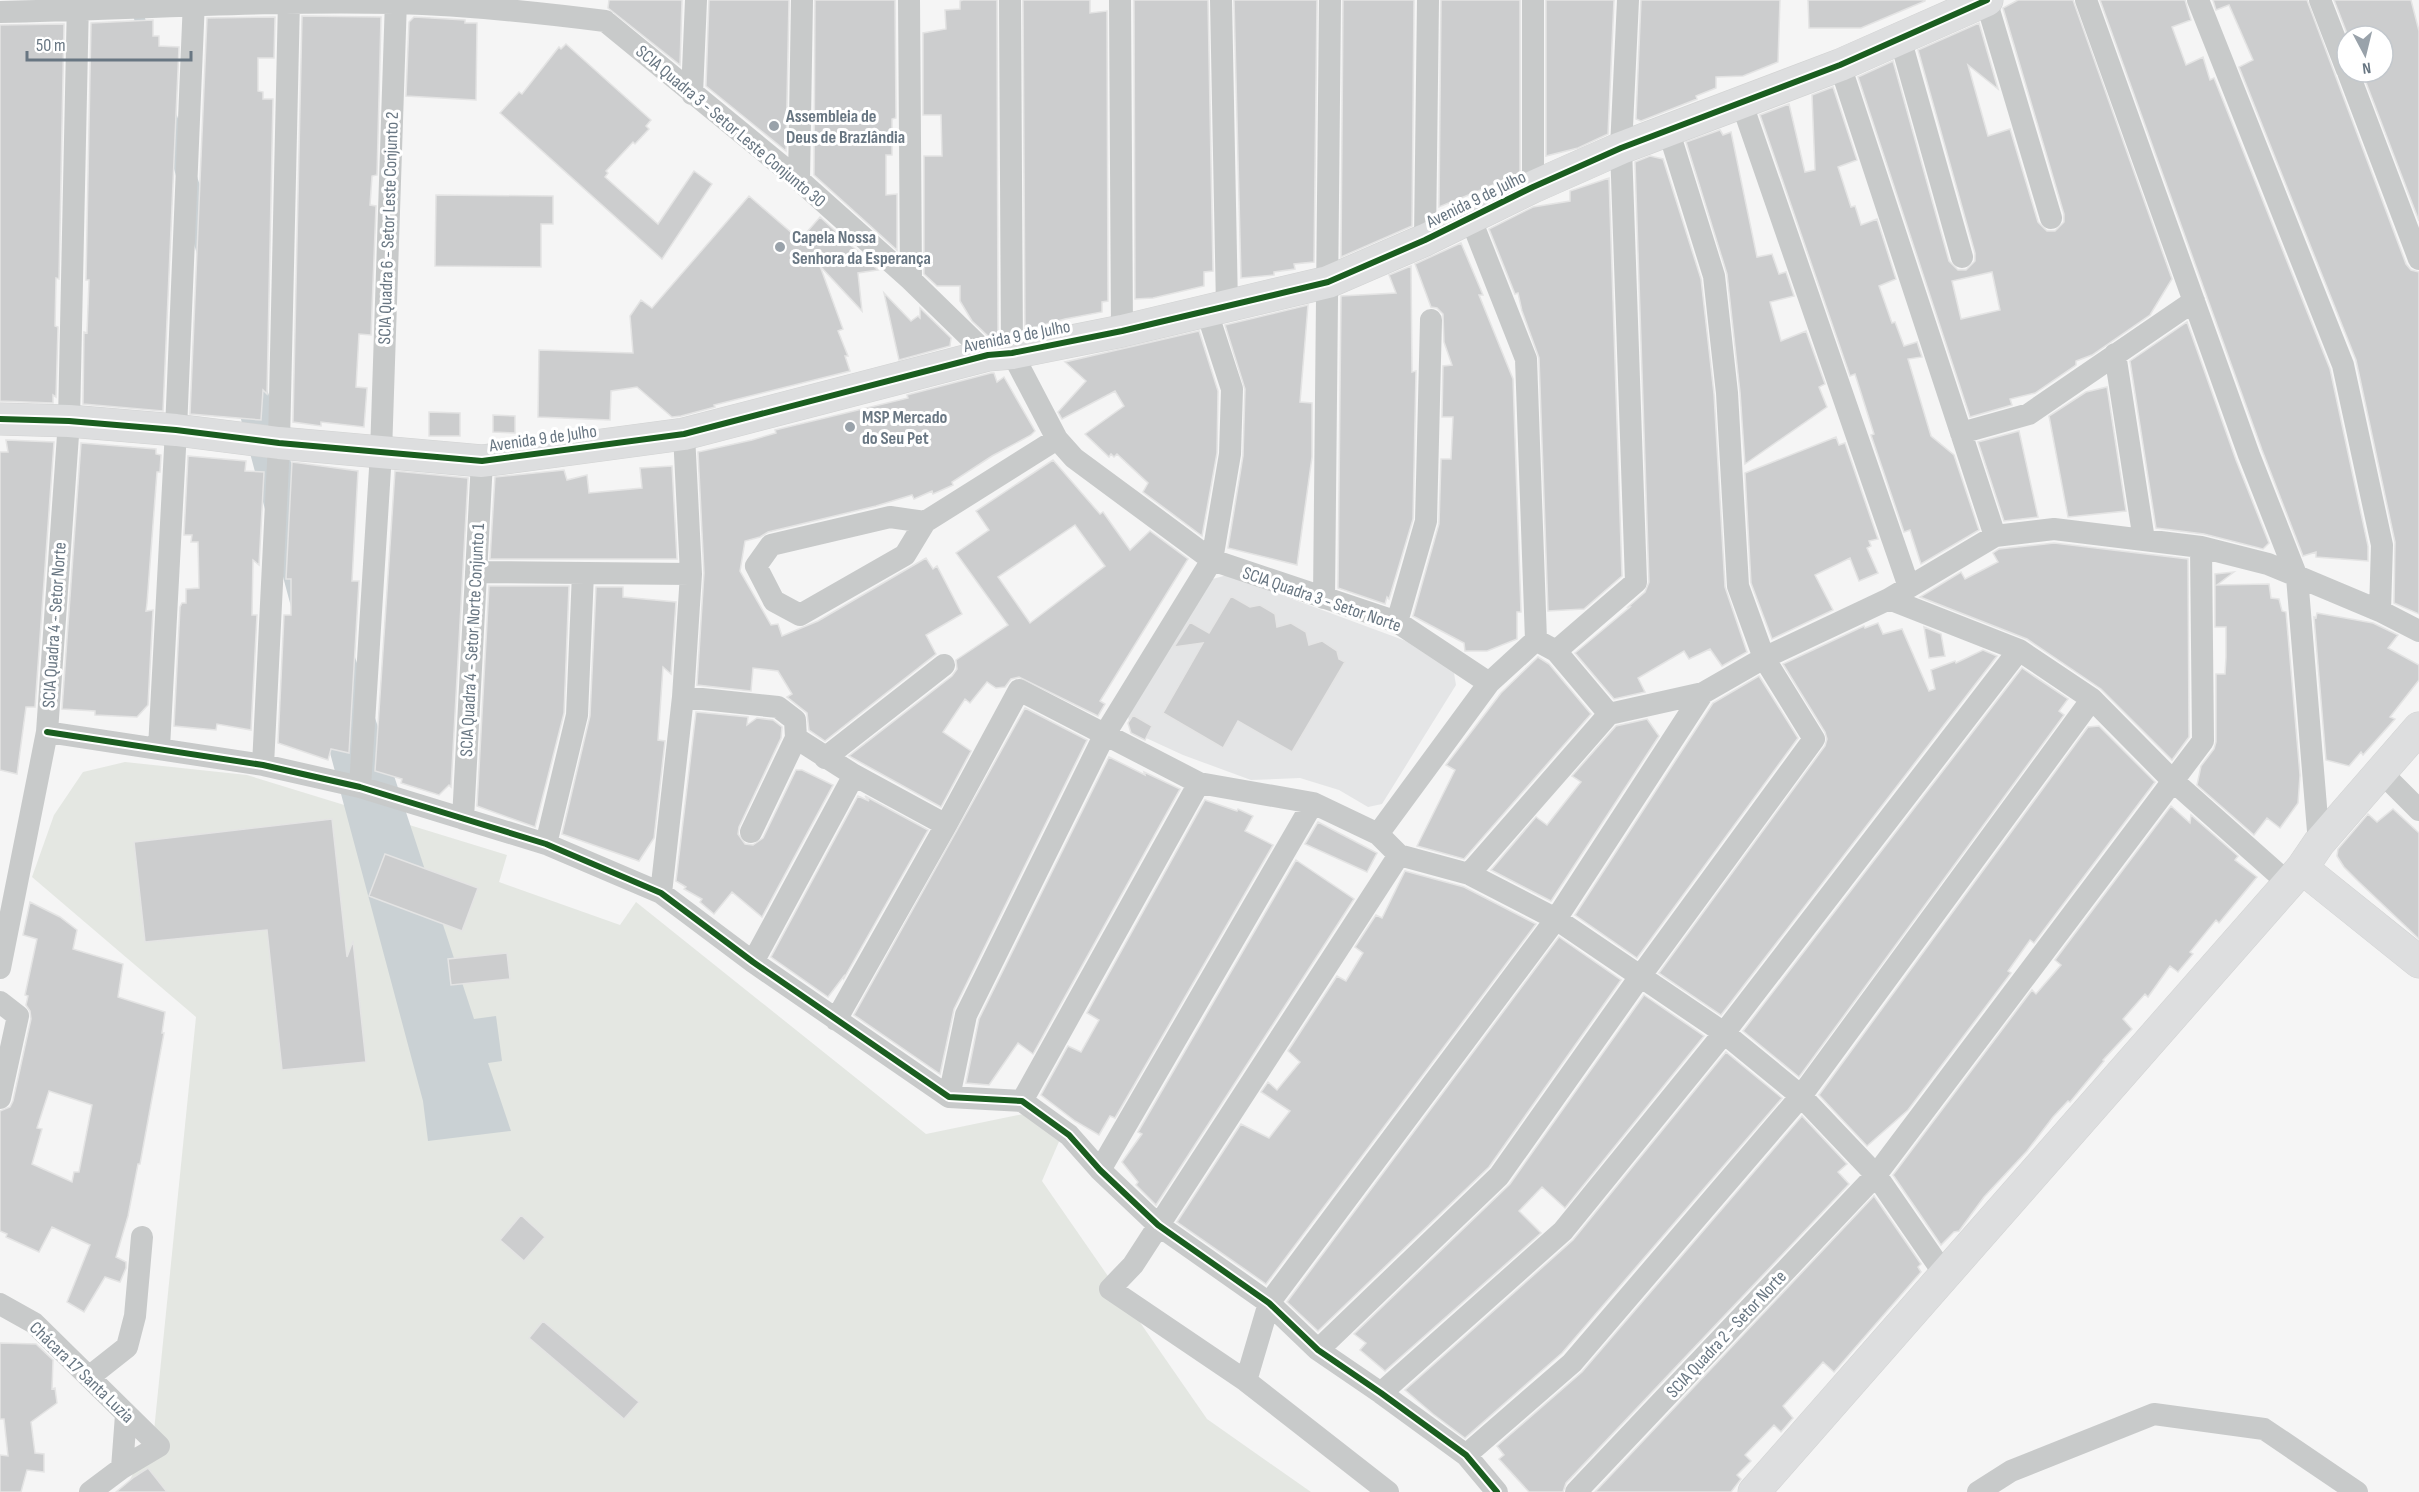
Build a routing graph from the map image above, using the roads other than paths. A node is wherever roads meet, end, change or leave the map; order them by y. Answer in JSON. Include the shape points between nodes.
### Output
{"nodes":[{"id":1,"x":696,"y":0,"type":"edge"},
{"id":2,"x":802,"y":0,"type":"edge"},
{"id":3,"x":909,"y":0,"type":"edge"},
{"id":4,"x":1010,"y":0,"type":"edge"},
{"id":5,"x":1120,"y":0,"type":"edge"},
{"id":6,"x":1221,"y":0,"type":"edge"},
{"id":7,"x":1330,"y":0,"type":"edge"},
{"id":8,"x":1428,"y":0,"type":"edge"},
{"id":9,"x":1533,"y":0,"type":"edge"},
{"id":10,"x":1628,"y":0,"type":"edge"},
{"id":11,"x":1986,"y":0,"type":"edge"},
{"id":12,"x":2086,"y":0,"type":"edge"},
{"id":13,"x":2199,"y":0,"type":"edge"},
{"id":14,"x":2320,"y":0,"type":"edge"},
{"id":15,"x":289,"y":2,"type":"edge"},
{"id":16,"x":396,"y":2,"type":"edge"},
{"id":17,"x":194,"y":3,"type":"edge"},
{"id":18,"x":503,"y":4,"type":"edge"},
{"id":19,"x":78,"y":5,"type":"edge"},
{"id":20,"x":604,"y":10,"type":"edge"},
{"id":21,"x":0,"y":12,"type":"edge"},
{"id":22,"x":1900,"y":38,"type":"junction"},
{"id":23,"x":2335,"y":39,"type":"edge"},
{"id":24,"x":1840,"y":65,"type":"junction"},
{"id":25,"x":2352,"y":84,"type":"edge"},
{"id":26,"x":692,"y":94,"type":"junction"},
{"id":27,"x":1742,"y":101,"type":"junction"},
{"id":28,"x":1668,"y":129,"type":"junction"},
{"id":29,"x":1621,"y":148,"type":"junction"},
{"id":30,"x":799,"y":180,"type":"junction"},
{"id":31,"x":1533,"y":187,"type":"junction"},
{"id":32,"x":1470,"y":217,"type":"junction"},
{"id":33,"x":2051,"y":218,"type":"dead end"},
{"id":34,"x":1425,"y":240,"type":"junction"},
{"id":35,"x":1962,"y":257,"type":"dead end"},
{"id":36,"x":2419,"y":259,"type":"edge"},
{"id":37,"x":911,"y":280,"type":"junction"},
{"id":38,"x":1328,"y":282,"type":"junction"},
{"id":39,"x":2194,"y":300,"type":"junction"},
{"id":40,"x":1217,"y":309,"type":"junction"},
{"id":41,"x":1431,"y":320,"type":"dead end"},
{"id":42,"x":1122,"y":331,"type":"junction"},
{"id":43,"x":1000,"y":354,"type":"junction"},
{"id":44,"x":2115,"y":354,"type":"junction"},
{"id":45,"x":0,"y":419,"type":"edge"},
{"id":46,"x":69,"y":421,"type":"junction"},
{"id":47,"x":176,"y":430,"type":"junction"},
{"id":48,"x":1961,"y":433,"type":"junction"},
{"id":49,"x":684,"y":434,"type":"junction"},
{"id":50,"x":1057,"y":439,"type":"junction"},
{"id":51,"x":279,"y":443,"type":"junction"},
{"id":52,"x":381,"y":453,"type":"junction"},
{"id":53,"x":482,"y":461,"type":"junction"},
{"id":54,"x":925,"y":522,"type":"junction"},
{"id":55,"x":1995,"y":536,"type":"junction"},
{"id":56,"x":2144,"y":540,"type":"junction"},
{"id":57,"x":2201,"y":547,"type":"junction"},
{"id":58,"x":1212,"y":560,"type":"junction"},
{"id":59,"x":476,"y":572,"type":"junction"},
{"id":60,"x":583,"y":573,"type":"junction"},
{"id":61,"x":691,"y":574,"type":"junction"},
{"id":62,"x":2297,"y":577,"type":"junction"},
{"id":63,"x":1909,"y":587,"type":"junction"},
{"id":64,"x":1324,"y":598,"type":"junction"},
{"id":65,"x":1889,"y":599,"type":"junction"},
{"id":66,"x":2380,"y":611,"type":"junction"},
{"id":67,"x":1397,"y":622,"type":"junction"},
{"id":68,"x":2419,"y":631,"type":"edge"},
{"id":69,"x":1536,"y":640,"type":"junction"},
{"id":70,"x":2019,"y":650,"type":"junction"},
{"id":71,"x":1556,"y":651,"type":"junction"},
{"id":72,"x":1764,"y":658,"type":"junction"},
{"id":73,"x":944,"y":665,"type":"dead end"},
{"id":74,"x":1489,"y":683,"type":"junction"},
{"id":75,"x":1703,"y":693,"type":"junction"},
{"id":76,"x":683,"y":697,"type":"junction"},
{"id":77,"x":2092,"y":699,"type":"junction"},
{"id":78,"x":1609,"y":714,"type":"junction"},
{"id":79,"x":2419,"y":728,"type":"edge"},
{"id":80,"x":47,"y":732,"type":"junction"},
{"id":81,"x":1105,"y":734,"type":"junction"},
{"id":82,"x":796,"y":738,"type":"junction"},
{"id":83,"x":159,"y":748,"type":"junction"},
{"id":84,"x":825,"y":758,"type":"junction"},
{"id":85,"x":263,"y":765,"type":"junction"},
{"id":86,"x":2382,"y":773,"type":"junction"},
{"id":87,"x":854,"y":775,"type":"junction"},
{"id":88,"x":2172,"y":780,"type":"junction"},
{"id":89,"x":1199,"y":783,"type":"junction"},
{"id":90,"x":360,"y":787,"type":"junction"},
{"id":91,"x":1313,"y":803,"type":"junction"},
{"id":92,"x":2419,"y":810,"type":"edge"},
{"id":93,"x":463,"y":819,"type":"junction"},
{"id":94,"x":946,"y":825,"type":"junction"},
{"id":95,"x":751,"y":832,"type":"dead end"},
{"id":96,"x":1378,"y":834,"type":"junction"},
{"id":97,"x":546,"y":844,"type":"junction"},
{"id":98,"x":1399,"y":855,"type":"junction"},
{"id":99,"x":2303,"y":865,"type":"junction"},
{"id":100,"x":1469,"y":874,"type":"junction"},
{"id":101,"x":662,"y":893,"type":"junction"},
{"id":102,"x":1556,"y":920,"type":"junction"},
{"id":103,"x":753,"y":962,"type":"junction"},
{"id":104,"x":2419,"y":962,"type":"edge"},
{"id":105,"x":0,"y":968,"type":"edge"},
{"id":106,"x":1639,"y":978,"type":"junction"},
{"id":107,"x":0,"y":1002,"type":"edge"},
{"id":108,"x":836,"y":1020,"type":"junction"},
{"id":109,"x":1724,"y":1033,"type":"junction"},
{"id":110,"x":1801,"y":1096,"type":"junction"},
{"id":111,"x":950,"y":1097,"type":"junction"},
{"id":112,"x":0,"y":1098,"type":"edge"},
{"id":113,"x":1022,"y":1101,"type":"junction"},
{"id":114,"x":1100,"y":1170,"type":"junction"},
{"id":115,"x":1876,"y":1175,"type":"junction"},
{"id":116,"x":1158,"y":1225,"type":"junction"},
{"id":117,"x":142,"y":1238,"type":"dead end"},
{"id":118,"x":1945,"y":1275,"type":"junction"},
{"id":119,"x":1269,"y":1303,"type":"junction"},
{"id":120,"x":0,"y":1304,"type":"edge"},
{"id":121,"x":1318,"y":1350,"type":"junction"},
{"id":122,"x":89,"y":1377,"type":"junction"},
{"id":123,"x":1246,"y":1381,"type":"junction"},
{"id":124,"x":1381,"y":1393,"type":"junction"},
{"id":125,"x":126,"y":1415,"type":"junction"},
{"id":126,"x":1466,"y":1455,"type":"junction"},
{"id":127,"x":122,"y":1468,"type":"junction"},
{"id":128,"x":90,"y":1492,"type":"edge"},
{"id":129,"x":1388,"y":1492,"type":"edge"},
{"id":130,"x":1497,"y":1492,"type":"edge"},
{"id":131,"x":1576,"y":1492,"type":"edge"},
{"id":132,"x":1754,"y":1492,"type":"edge"},
{"id":133,"x":1978,"y":1492,"type":"edge"},
{"id":134,"x":2357,"y":1492,"type":"edge"}],
"edges":[{"from":1,"to":26,"type":"street"},
{"from":2,"to":30,"type":"street"},
{"from":3,"to":37,"type":"street"},
{"from":4,"to":43,"type":"street"},
{"from":5,"to":42,"type":"street"},
{"from":6,"to":40,"type":"street"},
{"from":7,"to":38,"type":"street"},
{"from":8,"to":34,"type":"street"},
{"from":9,"to":31,"type":"street"},
{"from":10,"to":29,"type":"street"},
{"from":11,"to":22,"type":"street","name":"Avenida 9 de Julho"},
{"from":11,"to":33,"type":"street"},
{"from":12,"to":39,"type":"street"},
{"from":13,"to":66,"type":"street","via":[[2343,365],[2382,544]]},
{"from":14,"to":23,"type":"street"},
{"from":15,"to":16,"type":"street"},
{"from":15,"to":17,"type":"street"},
{"from":15,"to":51,"type":"street"},
{"from":16,"to":18,"type":"street"},
{"from":16,"to":52,"type":"street","name":"SCIA Quadra 6 - Setor Leste Conjunto 2"},
{"from":17,"to":19,"type":"street"},
{"from":17,"to":47,"type":"street"},
{"from":18,"to":20,"type":"street"},
{"from":19,"to":21,"type":"street"},
{"from":19,"to":46,"type":"street","name":"SCIA Quadra 4 - Setor Norte"},
{"from":20,"to":26,"type":"street","name":"SCIA Quadra 3 - Setor Leste Conjunto 30"},
{"from":22,"to":24,"type":"street","name":"Avenida 9 de Julho"},
{"from":22,"to":35,"type":"street"},
{"from":24,"to":27,"type":"street","name":"Avenida 9 de Julho"},
{"from":24,"to":48,"type":"street"},
{"from":25,"to":36,"type":"street"},
{"from":26,"to":30,"type":"street","name":"SCIA Quadra 3 - Setor Leste Conjunto 30"},
{"from":27,"to":28,"type":"street","name":"Avenida 9 de Julho"},
{"from":27,"to":63,"type":"street"},
{"from":28,"to":29,"type":"street","name":"Avenida 9 de Julho"},
{"from":28,"to":72,"type":"street","via":[[1714,276],[1727,393],[1738,586]]},
{"from":29,"to":31,"type":"street","name":"Avenida 9 de Julho"},
{"from":29,"to":71,"type":"street","via":[[1636,582]]},
{"from":30,"to":37,"type":"street","name":"SCIA Quadra 3 - Setor Leste Conjunto 30"},
{"from":31,"to":32,"type":"street","name":"Avenida 9 de Julho"},
{"from":32,"to":34,"type":"street","name":"Avenida 9 de Julho"},
{"from":32,"to":69,"type":"street","via":[[1526,359]]},
{"from":34,"to":38,"type":"street","name":"Avenida 9 de Julho"},
{"from":37,"to":43,"type":"street","name":"SCIA Quadra 3 - Setor Leste Conjunto 30"},
{"from":38,"to":40,"type":"street","name":"Avenida 9 de Julho"},
{"from":38,"to":64,"type":"street"},
{"from":39,"to":44,"type":"street"},
{"from":39,"to":62,"type":"street"},
{"from":40,"to":42,"type":"street","name":"Avenida 9 de Julho"},
{"from":40,"to":58,"type":"street","via":[[1232,389],[1230,454]]},
{"from":41,"to":67,"type":"street","via":[[1426,521]]},
{"from":42,"to":43,"type":"street","name":"Avenida 9 de Julho"},
{"from":43,"to":49,"type":"street","name":"Avenida 9 de Julho"},
{"from":43,"to":50,"type":"street","name":"SCIA Quadra 3 - Setor Norte"},
{"from":44,"to":48,"type":"street","via":[[2030,414]]},
{"from":44,"to":56,"type":"street"},
{"from":45,"to":46,"type":"street","name":"Avenida 9 de Julho"},
{"from":46,"to":47,"type":"street","name":"Avenida 9 de Julho"},
{"from":46,"to":80,"type":"street","name":"SCIA Quadra 4 - Setor Norte"},
{"from":47,"to":51,"type":"street","name":"Avenida 9 de Julho"},
{"from":47,"to":83,"type":"street"},
{"from":48,"to":55,"type":"street"},
{"from":49,"to":53,"type":"street","name":"Avenida 9 de Julho"},
{"from":49,"to":61,"type":"street"},
{"from":50,"to":54,"type":"street"},
{"from":50,"to":58,"type":"street","name":"SCIA Quadra 3 - Setor Norte","via":[[1074,458]]},
{"from":51,"to":52,"type":"street","name":"Avenida 9 de Julho"},
{"from":51,"to":85,"type":"street"},
{"from":52,"to":53,"type":"street","name":"Avenida 9 de Julho"},
{"from":52,"to":90,"type":"street","name":"SCIA Quadra 6 - Setor Leste Conjunto 2"},
{"from":53,"to":59,"type":"street","name":"SCIA Quadra 4 - Setor Norte Conjunto 1"},
{"from":54,"to":54,"type":"street","via":[[890,517],[771,545],[756,566],[774,601],[800,615],[905,555]]},
{"from":55,"to":56,"type":"street","via":[[2054,529]]},
{"from":55,"to":63,"type":"street"},
{"from":56,"to":57,"type":"street"},
{"from":57,"to":62,"type":"street","via":[[2268,564]]},
{"from":57,"to":88,"type":"street","name":"SCIA Quadra 2 - Setor Norte","via":[[2203,741]]},
{"from":58,"to":64,"type":"street","name":"SCIA Quadra 3 - Setor Norte"},
{"from":58,"to":81,"type":"street"},
{"from":59,"to":60,"type":"street"},
{"from":59,"to":93,"type":"street","name":"SCIA Quadra 4 - Setor Norte Conjunto 1"},
{"from":60,"to":61,"type":"street"},
{"from":60,"to":97,"type":"street","via":[[577,715]]},
{"from":61,"to":76,"type":"street"},
{"from":62,"to":66,"type":"street"},
{"from":62,"to":99,"type":"street"},
{"from":63,"to":65,"type":"street"},
{"from":64,"to":67,"type":"street","name":"SCIA Quadra 3 - Setor Norte"},
{"from":65,"to":70,"type":"street"},
{"from":65,"to":72,"type":"street"},
{"from":66,"to":68,"type":"street"},
{"from":67,"to":74,"type":"street","name":"SCIA Quadra 3 - Setor Norte"},
{"from":69,"to":71,"type":"street"},
{"from":69,"to":74,"type":"street"},
{"from":70,"to":77,"type":"street"},
{"from":70,"to":109,"type":"street"},
{"from":71,"to":78,"type":"street"},
{"from":72,"to":75,"type":"street"},
{"from":72,"to":106,"type":"street","via":[[1814,739]]},
{"from":73,"to":84,"type":"street"},
{"from":74,"to":96,"type":"street"},
{"from":75,"to":78,"type":"street"},
{"from":75,"to":102,"type":"street"},
{"from":76,"to":82,"type":"street","via":[[778,708],[795,720]]},
{"from":76,"to":101,"type":"street"},
{"from":77,"to":88,"type":"street"},
{"from":77,"to":110,"type":"street"},
{"from":78,"to":100,"type":"street"},
{"from":79,"to":86,"type":"street"},
{"from":80,"to":83,"type":"street"},
{"from":80,"to":105,"type":"street","name":"SCIA Quadra 4 - Setor Norte"},
{"from":81,"to":89,"type":"street"},
{"from":81,"to":94,"type":"street","via":[[1019,690]]},
{"from":81,"to":111,"type":"street","via":[[966,1015]]},
{"from":82,"to":84,"type":"street"},
{"from":82,"to":95,"type":"street"},
{"from":83,"to":85,"type":"street"},
{"from":84,"to":87,"type":"street"},
{"from":85,"to":90,"type":"street"},
{"from":86,"to":92,"type":"street"},
{"from":86,"to":99,"type":"street"},
{"from":87,"to":94,"type":"street"},
{"from":87,"to":103,"type":"street"},
{"from":88,"to":99,"type":"street"},
{"from":88,"to":115,"type":"street","name":"SCIA Quadra 2 - Setor Norte"},
{"from":89,"to":91,"type":"street"},
{"from":89,"to":113,"type":"street"},
{"from":90,"to":93,"type":"street"},
{"from":91,"to":96,"type":"street"},
{"from":91,"to":114,"type":"street"},
{"from":93,"to":97,"type":"street"},
{"from":94,"to":108,"type":"street"},
{"from":96,"to":98,"type":"street"},
{"from":97,"to":101,"type":"street"},
{"from":98,"to":100,"type":"street"},
{"from":98,"to":116,"type":"street"},
{"from":99,"to":104,"type":"street"},
{"from":99,"to":118,"type":"street"},
{"from":100,"to":102,"type":"street"},
{"from":101,"to":103,"type":"street"},
{"from":102,"to":106,"type":"street"},
{"from":102,"to":119,"type":"street"},
{"from":103,"to":108,"type":"street"},
{"from":106,"to":109,"type":"street"},
{"from":106,"to":121,"type":"street","via":[[1499,1176]]},
{"from":107,"to":112,"type":"street","via":[[18,1016]]},
{"from":108,"to":111,"type":"street"},
{"from":109,"to":110,"type":"street"},
{"from":109,"to":124,"type":"street","via":[[1563,1231]]},
{"from":110,"to":115,"type":"street"},
{"from":110,"to":126,"type":"street","via":[[1572,1363]]},
{"from":111,"to":113,"type":"street"},
{"from":113,"to":114,"type":"street","via":[[1070,1135]]},
{"from":114,"to":116,"type":"street"},
{"from":115,"to":118,"type":"street"},
{"from":115,"to":131,"type":"street","name":"SCIA Quadra 2 - Setor Norte"},
{"from":116,"to":119,"type":"street"},
{"from":116,"to":123,"type":"street","via":[[1133,1265],[1110,1288]]},
{"from":117,"to":122,"type":"street","via":[[135,1316],[127,1347]]},
{"from":118,"to":132,"type":"street"},
{"from":119,"to":121,"type":"street"},
{"from":119,"to":123,"type":"street"},
{"from":120,"to":122,"type":"street","name":"Chácara 17 Santa Luzia","via":[[34,1323]]},
{"from":121,"to":124,"type":"street"},
{"from":122,"to":125,"type":"street","name":"Chácara 17 Santa Luzia"},
{"from":123,"to":129,"type":"street"},
{"from":124,"to":126,"type":"street"},
{"from":125,"to":127,"type":"street"},
{"from":125,"to":127,"type":"street","name":"Chácara 17 Santa Luzia","via":[[159,1446]]},
{"from":126,"to":130,"type":"street"},
{"from":127,"to":128,"type":"street"},
{"from":133,"to":134,"type":"street","via":[[2011,1472],[2154,1414],[2264,1429]]}]}
